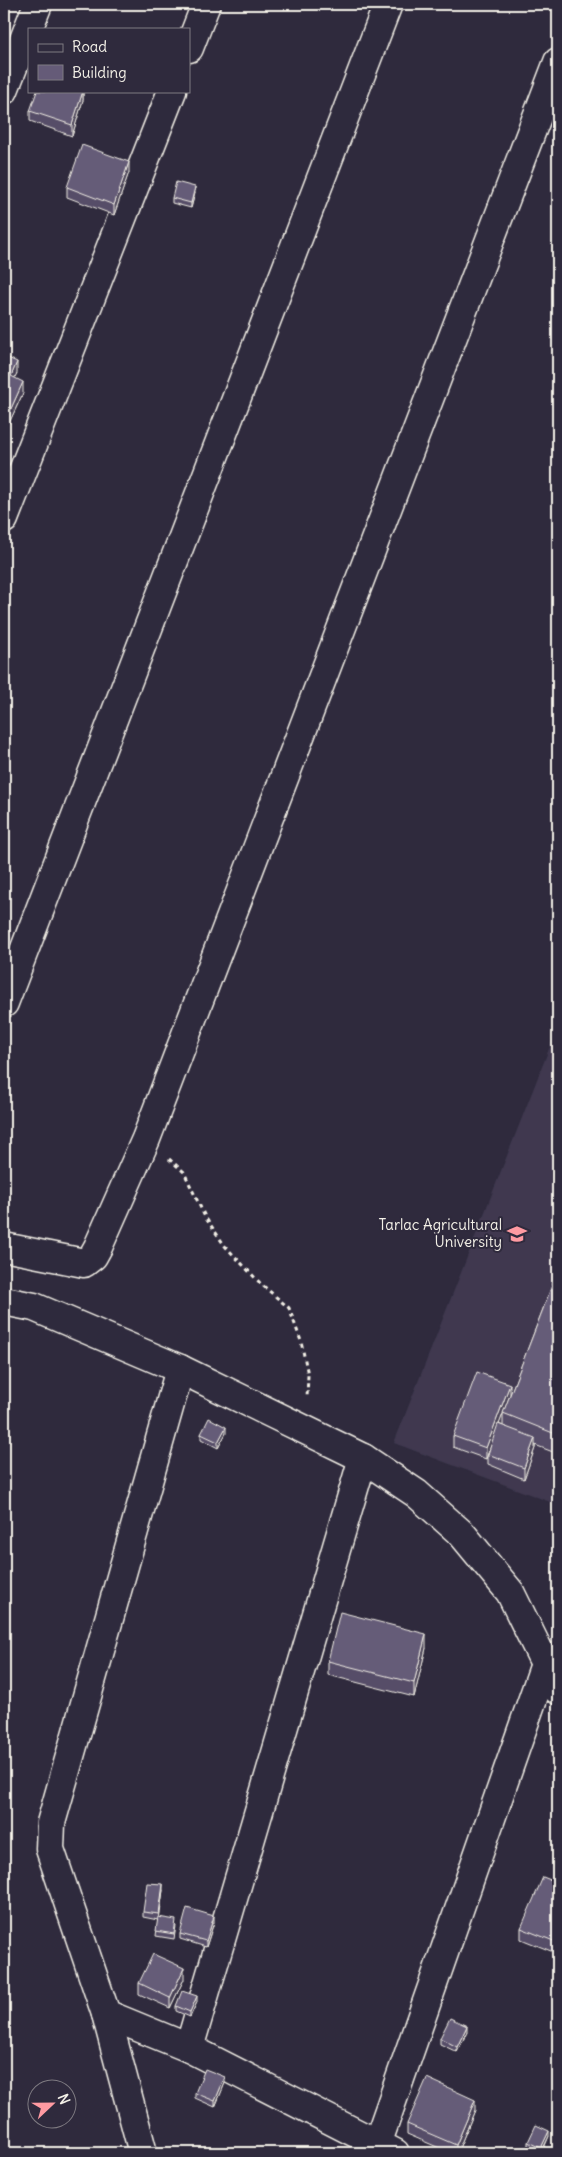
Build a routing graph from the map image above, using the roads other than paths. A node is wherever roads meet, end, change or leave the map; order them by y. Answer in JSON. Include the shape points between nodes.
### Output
{"nodes":[{"id":1,"x":38,"y":4,"type":"edge"},
{"id":2,"x":206,"y":4,"type":"edge"},
{"id":3,"x":388,"y":4,"type":"edge"},
{"id":4,"x":29,"y":28,"type":"edge"},
{"id":5,"x":28,"y":29,"type":"edge"},
{"id":6,"x":190,"y":45,"type":"edge"},
{"id":7,"x":558,"y":62,"type":"edge"},
{"id":8,"x":4,"y":90,"type":"edge"},
{"id":9,"x":172,"y":92,"type":"edge"},
{"id":10,"x":4,"y":520,"type":"edge"},
{"id":11,"x":4,"y":1002,"type":"edge"},
{"id":12,"x":4,"y":1247,"type":"edge"},
{"id":13,"x":4,"y":1300,"type":"edge"},
{"id":14,"x":180,"y":1369,"type":"junction"},
{"id":15,"x":364,"y":1458,"type":"junction"},
{"id":16,"x":546,"y":1661,"type":"junction"},
{"id":17,"x":558,"y":1690,"type":"edge"},
{"id":18,"x":106,"y":2014,"type":"junction"},
{"id":19,"x":189,"y":2048,"type":"junction"},
{"id":20,"x":382,"y":2150,"type":"edge"},
{"id":21,"x":143,"y":2153,"type":"edge"}],
"edges":[{"from":1,"to":4,"type":"street"},
{"from":2,"to":6,"type":"street"},
{"from":3,"to":11,"type":"street"},
{"from":5,"to":8,"type":"street"},
{"from":7,"to":12,"type":"street","via":[[146,1139],[93,1256],[84,1263]]},
{"from":9,"to":10,"type":"street"},
{"from":13,"to":14,"type":"street","via":[[34,1307]]},
{"from":14,"to":15,"type":"street"},
{"from":14,"to":18,"type":"street","via":[[51,1823],[50,1849]]},
{"from":15,"to":16,"type":"street","via":[[418,1494],[462,1534],[510,1592]]},
{"from":15,"to":19,"type":"street"},
{"from":16,"to":17,"type":"street"},
{"from":16,"to":20,"type":"street"},
{"from":18,"to":19,"type":"street"},
{"from":18,"to":21,"type":"street"},
{"from":19,"to":20,"type":"street"}]}
